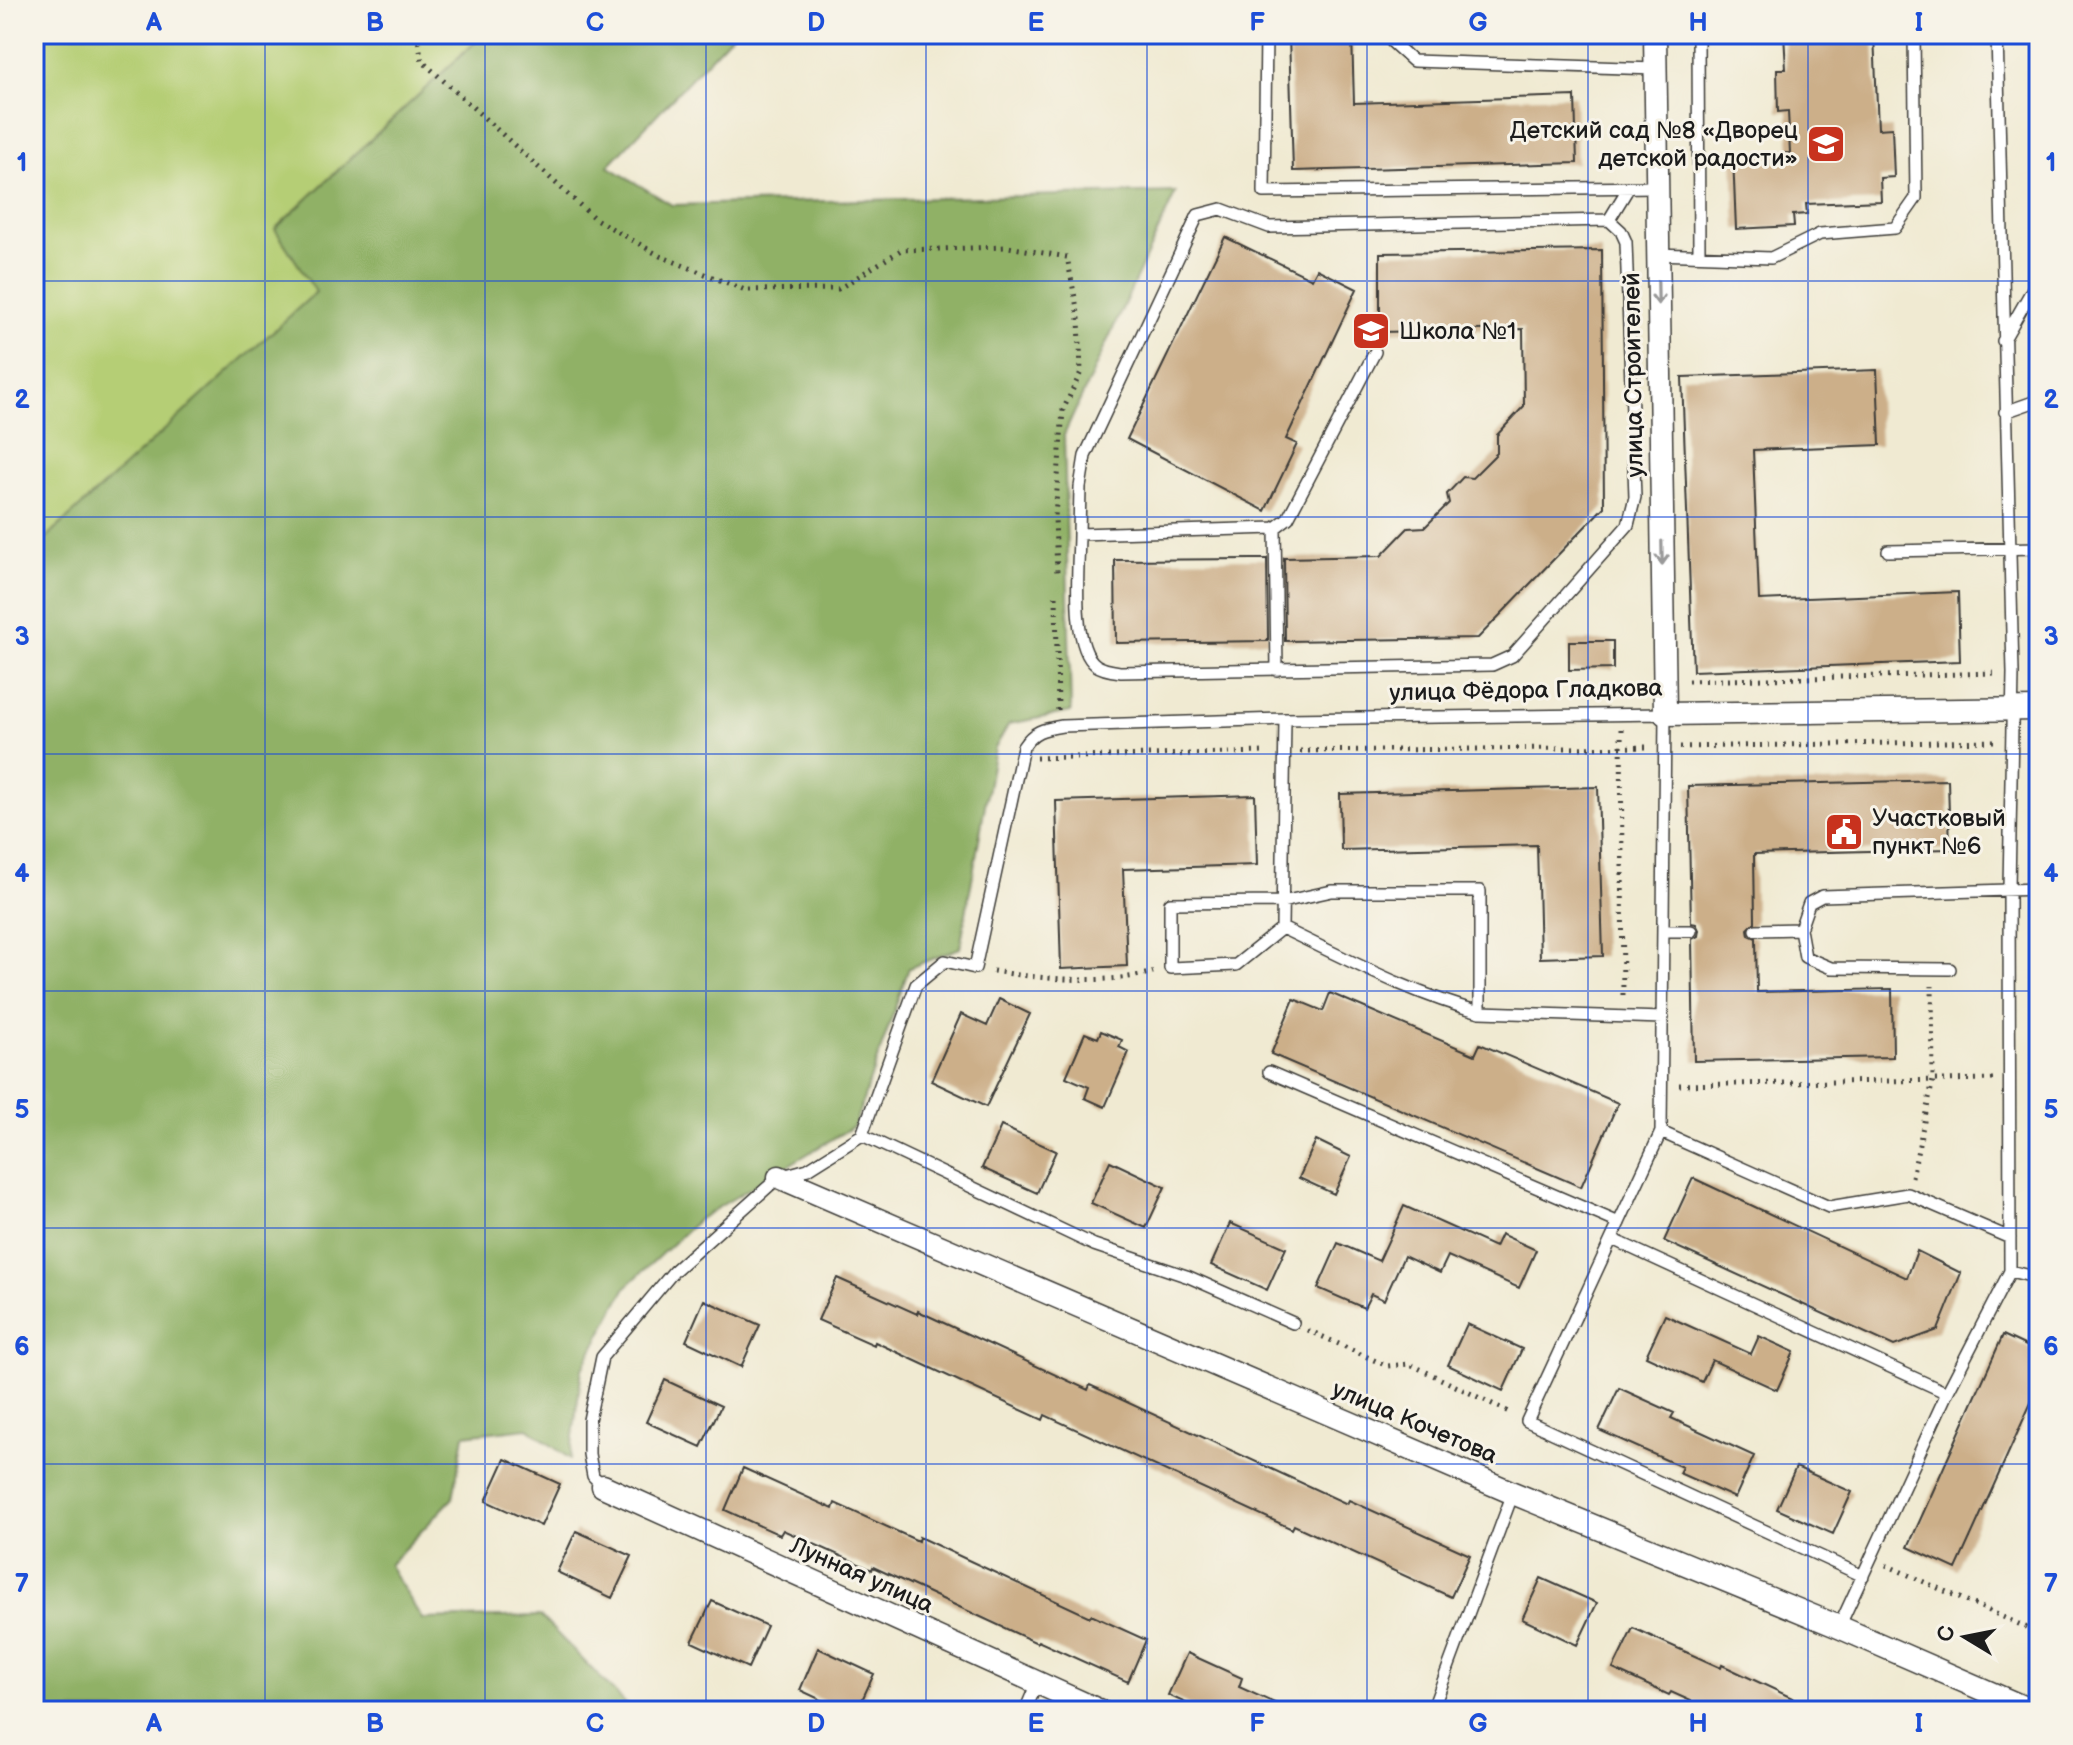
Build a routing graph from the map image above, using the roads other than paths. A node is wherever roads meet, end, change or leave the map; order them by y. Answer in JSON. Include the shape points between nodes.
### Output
{"nodes":[{"id":1,"x":1266,"y":34,"type":"edge"},
{"id":2,"x":1392,"y":34,"type":"edge"},
{"id":3,"x":1655,"y":34,"type":"edge"},
{"id":4,"x":1698,"y":34,"type":"edge"},
{"id":5,"x":1914,"y":34,"type":"edge"},
{"id":6,"x":1997,"y":34,"type":"edge"},
{"id":7,"x":1655,"y":69,"type":"junction"},
{"id":8,"x":1629,"y":187,"type":"junction"},
{"id":9,"x":1656,"y":187,"type":"junction"},
{"id":10,"x":1609,"y":220,"type":"junction"},
{"id":11,"x":1657,"y":254,"type":"junction"},
{"id":12,"x":1699,"y":255,"type":"junction"},
{"id":13,"x":2039,"y":278,"type":"edge"},
{"id":14,"x":2003,"y":341,"type":"junction"},
{"id":15,"x":1375,"y":352,"type":"dead end"},
{"id":16,"x":2039,"y":400,"type":"edge"},
{"id":17,"x":2005,"y":412,"type":"junction"},
{"id":18,"x":1275,"y":528,"type":"junction"},
{"id":19,"x":1079,"y":534,"type":"junction"},
{"id":20,"x":2039,"y":548,"type":"edge"},
{"id":21,"x":2009,"y":549,"type":"junction"},
{"id":22,"x":1888,"y":551,"type":"dead end"},
{"id":23,"x":1277,"y":670,"type":"junction"},
{"id":24,"x":2013,"y":708,"type":"junction"},
{"id":25,"x":2039,"y":709,"type":"edge"},
{"id":26,"x":1665,"y":714,"type":"junction"},
{"id":27,"x":1285,"y":719,"type":"junction"},
{"id":28,"x":2009,"y":888,"type":"junction"},
{"id":29,"x":2039,"y":889,"type":"edge"},
{"id":30,"x":1282,"y":902,"type":"junction"},
{"id":31,"x":1282,"y":928,"type":"junction"},
{"id":32,"x":1800,"y":929,"type":"junction"},
{"id":33,"x":1756,"y":930,"type":"dead end"},
{"id":34,"x":1663,"y":931,"type":"junction"},
{"id":35,"x":1691,"y":931,"type":"dead end"},
{"id":36,"x":1950,"y":969,"type":"dead end"},
{"id":37,"x":1480,"y":1012,"type":"junction"},
{"id":38,"x":1663,"y":1018,"type":"junction"},
{"id":39,"x":1269,"y":1072,"type":"dead end"},
{"id":40,"x":1661,"y":1132,"type":"junction"},
{"id":41,"x":862,"y":1135,"type":"junction"},
{"id":42,"x":779,"y":1177,"type":"junction"},
{"id":43,"x":1619,"y":1223,"type":"junction"},
{"id":44,"x":2010,"y":1238,"type":"junction"},
{"id":45,"x":1612,"y":1239,"type":"junction"},
{"id":46,"x":2010,"y":1271,"type":"junction"},
{"id":47,"x":2039,"y":1278,"type":"edge"},
{"id":48,"x":1293,"y":1323,"type":"road end"},
{"id":49,"x":1947,"y":1393,"type":"junction"},
{"id":50,"x":603,"y":1486,"type":"joint"},
{"id":51,"x":1513,"y":1493,"type":"junction"},
{"id":52,"x":1863,"y":1576,"type":"junction"},
{"id":53,"x":1839,"y":1627,"type":"junction"},
{"id":54,"x":1037,"y":1683,"type":"junction"},
{"id":55,"x":1025,"y":1711,"type":"edge"},
{"id":56,"x":1100,"y":1711,"type":"edge"},
{"id":57,"x":1432,"y":1711,"type":"edge"},
{"id":58,"x":2032,"y":1711,"type":"edge"}],
"edges":[{"from":1,"to":8,"type":"lane","via":[[1264,192]]},
{"from":2,"to":7,"type":"lane","via":[[1392,42],[1413,61]]},
{"from":3,"to":7,"type":"street","name":"улица Строителей"},
{"from":4,"to":12,"type":"lane"},
{"from":5,"to":12,"type":"lane","via":[[1916,198],[1895,228],[1820,234],[1771,258]]},
{"from":6,"to":14,"type":"lane"},
{"from":7,"to":9,"type":"street","name":"улица Строителей"},
{"from":8,"to":9,"type":"lane"},
{"from":8,"to":10,"type":"lane"},
{"from":9,"to":11,"type":"street","name":"улица Строителей"},
{"from":10,"to":19,"type":"lane","via":[[1269,227],[1221,209],[1198,215],[1085,456]]},
{"from":10,"to":23,"type":"lane","via":[[1626,242],[1635,497],[1628,525],[1512,656],[1492,665]]},
{"from":11,"to":12,"type":"lane"},
{"from":11,"to":26,"type":"street","name":"улица Строителей","one_way":true},
{"from":13,"to":14,"type":"lane"},
{"from":14,"to":17,"type":"lane"},
{"from":15,"to":18,"type":"lane","via":[[1288,518]]},
{"from":16,"to":17,"type":"lane"},
{"from":17,"to":21,"type":"lane"},
{"from":18,"to":19,"type":"lane"},
{"from":18,"to":23,"type":"lane"},
{"from":19,"to":23,"type":"lane","via":[[1079,624],[1096,665],[1121,672]]},
{"from":20,"to":21,"type":"lane"},
{"from":21,"to":22,"type":"lane"},
{"from":21,"to":24,"type":"lane"},
{"from":24,"to":25,"type":"street","name":"улица Фёдора Гладкова"},
{"from":24,"to":26,"type":"street","name":"улица Фёдора Гладкова"},
{"from":24,"to":28,"type":"lane"},
{"from":26,"to":27,"type":"lane","name":"улица Фёдора Гладкова"},
{"from":26,"to":34,"type":"lane"},
{"from":27,"to":30,"type":"lane"},
{"from":27,"to":41,"type":"lane","name":"улица Фёдора Гладкова","via":[[1062,726],[1030,737],[1022,753],[975,968],[945,961],[916,985]]},
{"from":28,"to":29,"type":"lane"},
{"from":28,"to":32,"type":"lane","via":[[1822,896],[1809,903]]},
{"from":28,"to":44,"type":"lane"},
{"from":30,"to":31,"type":"lane"},
{"from":30,"to":31,"type":"lane","via":[[1170,903],[1170,968],[1236,965]]},
{"from":30,"to":37,"type":"lane","via":[[1332,891],[1480,891]]},
{"from":31,"to":37,"type":"lane","via":[[1407,987]]},
{"from":32,"to":33,"type":"lane"},
{"from":32,"to":36,"type":"lane","via":[[1805,957],[1831,968]]},
{"from":34,"to":35,"type":"lane"},
{"from":34,"to":38,"type":"lane"},
{"from":37,"to":38,"type":"lane"},
{"from":38,"to":40,"type":"lane"},
{"from":39,"to":43,"type":"lane"},
{"from":40,"to":43,"type":"lane"},
{"from":40,"to":44,"type":"lane","via":[[1829,1207],[1908,1194]]},
{"from":41,"to":42,"type":"lane","via":[[808,1169]]},
{"from":41,"to":48,"type":"lane","via":[[1094,1245],[1189,1277]]},
{"from":42,"to":50,"type":"lane","via":[[674,1271],[602,1357],[589,1420],[589,1454],[593,1476]]},
{"from":42,"to":51,"type":"street","name":"улица Кочетова"},
{"from":43,"to":45,"type":"lane"},
{"from":44,"to":46,"type":"lane"},
{"from":45,"to":49,"type":"lane"},
{"from":45,"to":52,"type":"lane","via":[[1527,1421]]},
{"from":46,"to":47,"type":"lane"},
{"from":46,"to":49,"type":"lane"},
{"from":49,"to":52,"type":"lane"},
{"from":50,"to":54,"type":"street","name":"Лунная улица"},
{"from":51,"to":53,"type":"street","name":"улица Кочетова"},
{"from":51,"to":57,"type":"lane"},
{"from":52,"to":53,"type":"lane"},
{"from":53,"to":58,"type":"street","name":"улица Кочетова"},
{"from":54,"to":55,"type":"lane"},
{"from":54,"to":56,"type":"street","name":"Лунная улица"}]}
